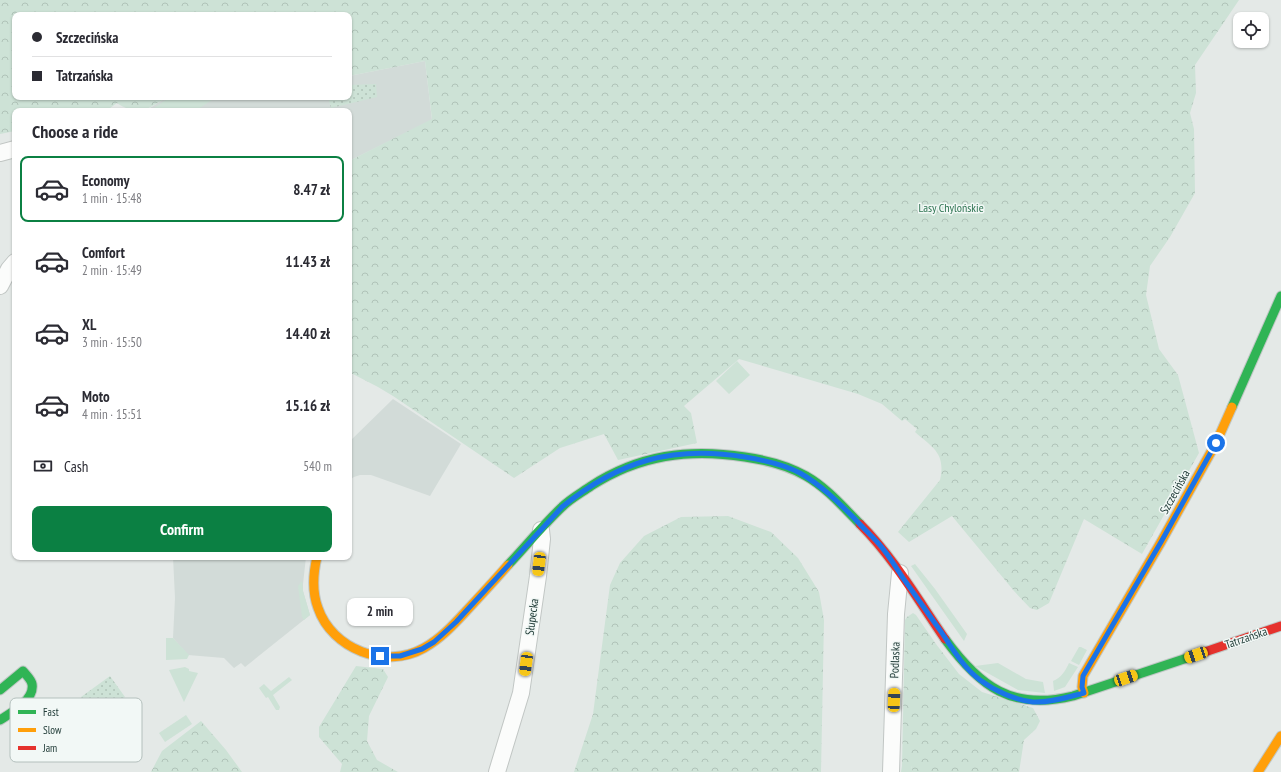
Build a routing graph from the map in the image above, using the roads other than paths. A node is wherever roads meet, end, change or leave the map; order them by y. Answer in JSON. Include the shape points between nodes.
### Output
{"nodes":[{"id":1,"x":12,"y":150,"type":"edge"},
{"id":2,"x":0,"y":153,"type":"edge"},
{"id":3,"x":12,"y":266,"type":"edge"},
{"id":4,"x":0,"y":286,"type":"edge"},
{"id":5,"x":1281,"y":296,"type":"edge"},
{"id":6,"x":541,"y":530,"type":"junction"},
{"id":7,"x":316,"y":560,"type":"edge"},
{"id":8,"x":900,"y":573,"type":"junction"},
{"id":9,"x":1281,"y":626,"type":"edge"},
{"id":10,"x":0,"y":690,"type":"edge"},
{"id":11,"x":1084,"y":693,"type":"junction"},
{"id":12,"x":28,"y":698,"type":"edge"},
{"id":13,"x":10,"y":713,"type":"edge"},
{"id":14,"x":0,"y":720,"type":"edge"},
{"id":15,"x":1281,"y":736,"type":"edge"},
{"id":16,"x":497,"y":772,"type":"edge"},
{"id":17,"x":891,"y":772,"type":"edge"},
{"id":18,"x":1258,"y":772,"type":"edge"}],
"edges":[{"from":1,"to":2,"type":"street"},
{"from":3,"to":4,"type":"street"},
{"from":5,"to":11,"type":"street","name":"Szczecińska","via":[[1216,443],[1083,676]]},
{"from":6,"to":7,"type":"street","name":"Tatrzańska","via":[[446,633],[422,649],[400,656],[365,654],[344,643],[334,634],[318,609],[313,583]]},
{"from":6,"to":8,"type":"street","name":"Tatrzańska","via":[[578,494],[622,468],[668,456],[725,454],[764,460],[798,472],[815,482],[836,499],[873,537]]},
{"from":6,"to":16,"type":"street","name":"Słupecka","via":[[538,576],[522,693]]},
{"from":8,"to":11,"type":"street","name":"Tatrzańska","via":[[961,660],[980,680],[1005,694],[1033,702]]},
{"from":8,"to":17,"type":"street","name":"Podlaska","via":[[896,614]]},
{"from":9,"to":11,"type":"street","name":"Tatrzańska"},
{"from":10,"to":12,"type":"street","via":[[23,671],[32,684]]},
{"from":13,"to":14,"type":"street"},
{"from":15,"to":18,"type":"street"}]}
